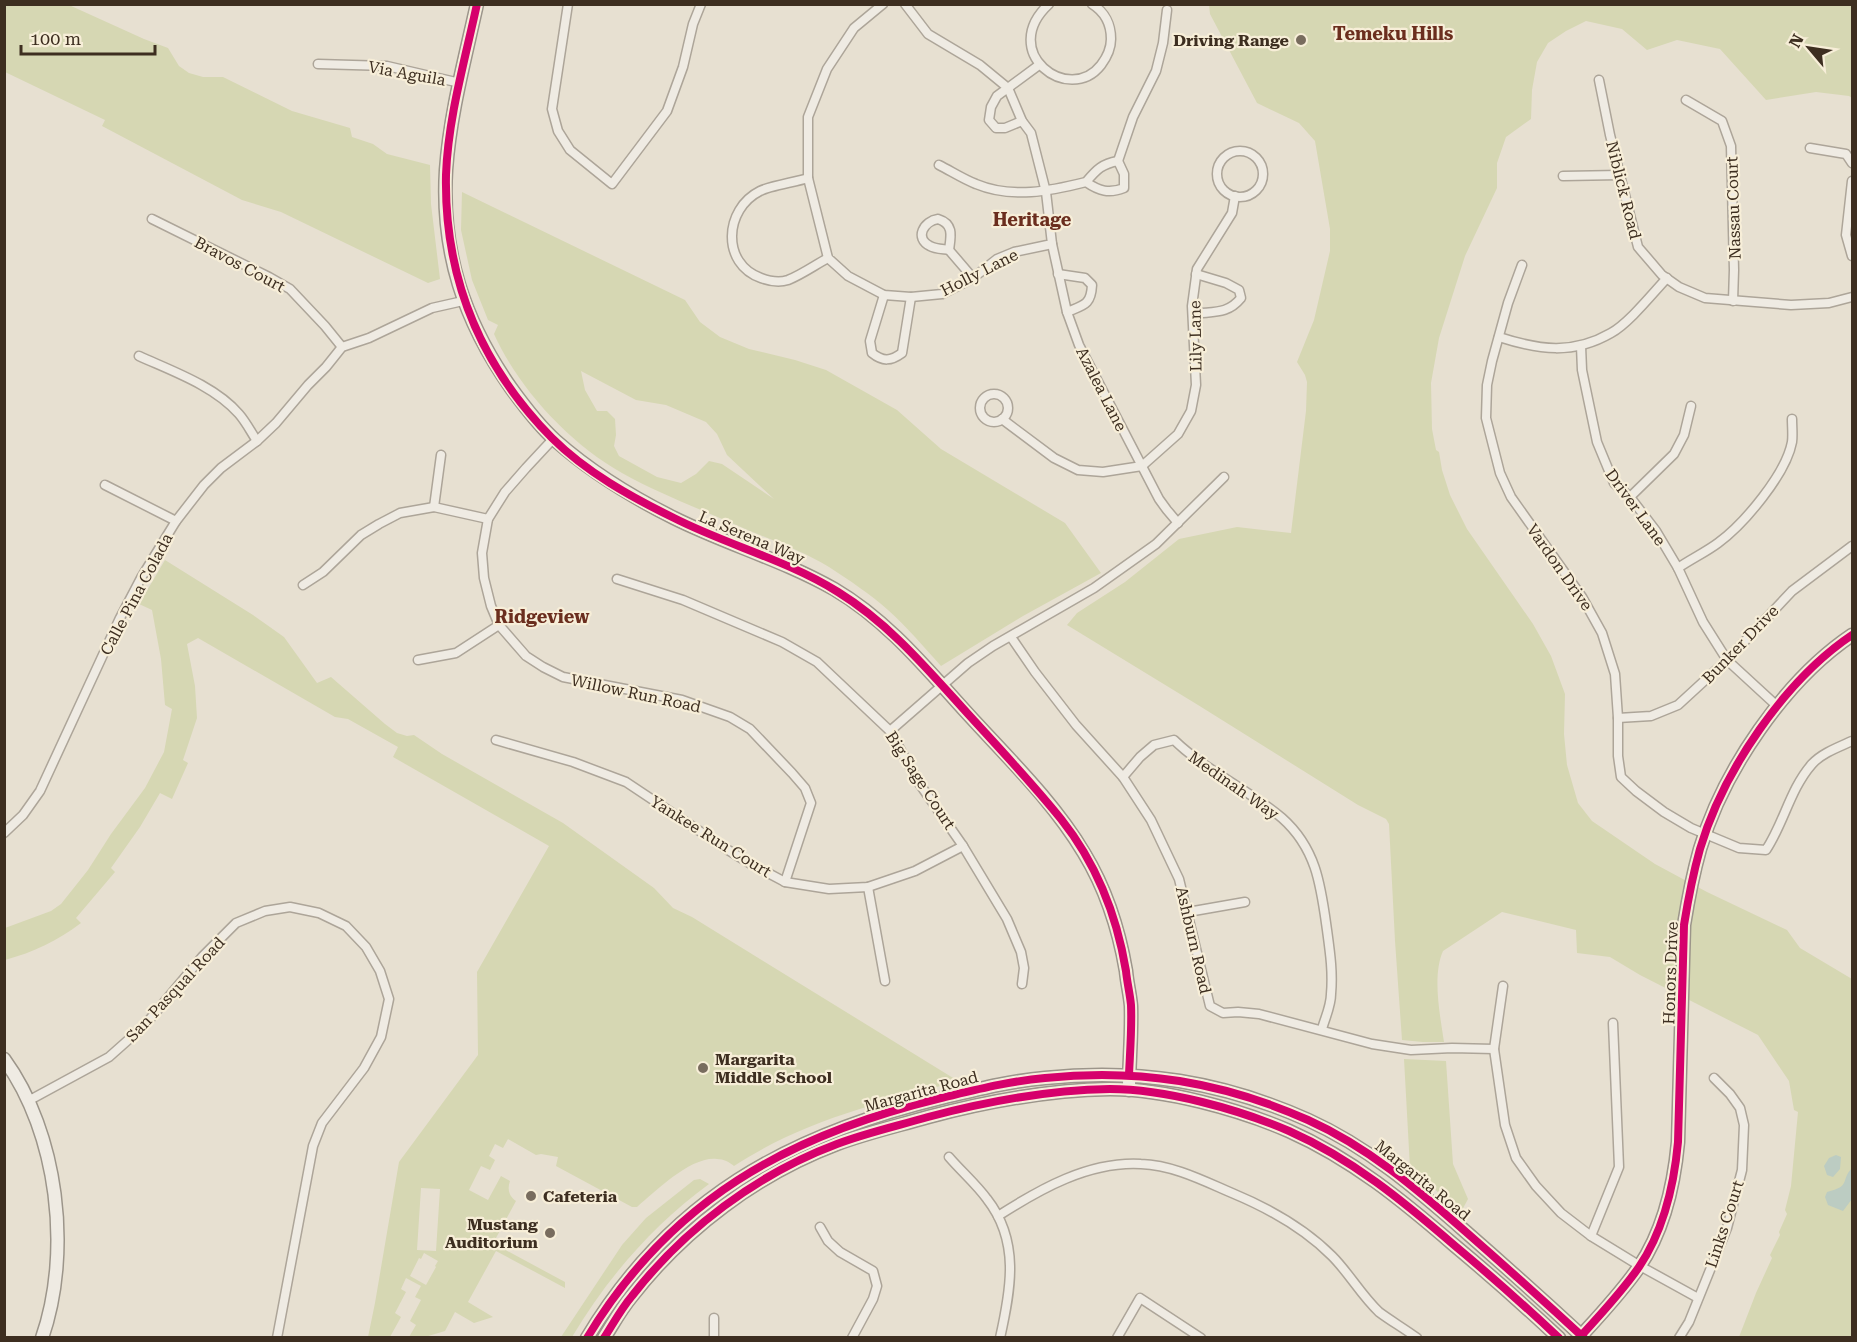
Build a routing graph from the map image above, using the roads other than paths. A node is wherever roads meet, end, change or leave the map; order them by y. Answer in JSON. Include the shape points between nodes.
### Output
{"nodes":[{"id":1,"x":477,"y":4,"type":"edge"},
{"id":2,"x":568,"y":4,"type":"edge"},
{"id":3,"x":701,"y":4,"type":"edge"},
{"id":4,"x":883,"y":4,"type":"edge"},
{"id":5,"x":1048,"y":4,"type":"edge"},
{"id":6,"x":1092,"y":4,"type":"edge"},
{"id":7,"x":911,"y":7,"type":"edge"},
{"id":8,"x":1167,"y":10,"type":"dead end"},
{"id":9,"x":318,"y":63,"type":"dead end"},
{"id":10,"x":1039,"y":64,"type":"junction"},
{"id":11,"x":1599,"y":80,"type":"dead end"},
{"id":12,"x":460,"y":82,"type":"junction"},
{"id":13,"x":1008,"y":88,"type":"junction"},
{"id":14,"x":1686,"y":100,"type":"dead end"},
{"id":15,"x":1022,"y":120,"type":"junction"},
{"id":16,"x":1810,"y":148,"type":"dead end"},
{"id":17,"x":1118,"y":161,"type":"junction"},
{"id":18,"x":1852,"y":163,"type":"edge"},
{"id":19,"x":939,"y":165,"type":"dead end"},
{"id":20,"x":1620,"y":175,"type":"junction"},
{"id":21,"x":1563,"y":176,"type":"dead end"},
{"id":22,"x":808,"y":178,"type":"junction"},
{"id":23,"x":1852,"y":181,"type":"edge"},
{"id":24,"x":1086,"y":182,"type":"junction"},
{"id":25,"x":1046,"y":192,"type":"junction"},
{"id":26,"x":1234,"y":196,"type":"junction"},
{"id":27,"x":152,"y":219,"type":"dead end"},
{"id":28,"x":1052,"y":244,"type":"junction"},
{"id":29,"x":949,"y":250,"type":"dead end"},
{"id":30,"x":1852,"y":256,"type":"edge"},
{"id":31,"x":828,"y":258,"type":"junction"},
{"id":32,"x":1522,"y":265,"type":"dead end"},
{"id":33,"x":1058,"y":274,"type":"junction"},
{"id":34,"x":1196,"y":274,"type":"junction"},
{"id":35,"x":973,"y":278,"type":"junction"},
{"id":36,"x":1667,"y":278,"type":"junction"},
{"id":37,"x":884,"y":295,"type":"junction"},
{"id":38,"x":911,"y":297,"type":"junction"},
{"id":39,"x":1852,"y":297,"type":"edge"},
{"id":40,"x":463,"y":301,"type":"junction"},
{"id":41,"x":1733,"y":301,"type":"junction"},
{"id":42,"x":1067,"y":312,"type":"junction"},
{"id":43,"x":1193,"y":314,"type":"junction"},
{"id":44,"x":1500,"y":337,"type":"junction"},
{"id":45,"x":1581,"y":346,"type":"junction"},
{"id":46,"x":342,"y":347,"type":"junction"},
{"id":47,"x":139,"y":356,"type":"dead end"},
{"id":48,"x":1691,"y":406,"type":"dead end"},
{"id":49,"x":1002,"y":419,"type":"dead end"},
{"id":50,"x":1792,"y":419,"type":"dead end"},
{"id":51,"x":553,"y":439,"type":"junction"},
{"id":52,"x":257,"y":441,"type":"junction"},
{"id":53,"x":441,"y":455,"type":"dead end"},
{"id":54,"x":1142,"y":466,"type":"junction"},
{"id":55,"x":1224,"y":477,"type":"dead end"},
{"id":56,"x":105,"y":485,"type":"dead end"},
{"id":57,"x":1630,"y":497,"type":"junction"},
{"id":58,"x":434,"y":507,"type":"junction"},
{"id":59,"x":488,"y":519,"type":"junction"},
{"id":60,"x":176,"y":521,"type":"junction"},
{"id":61,"x":1179,"y":523,"type":"junction"},
{"id":62,"x":1852,"y":546,"type":"edge"},
{"id":63,"x":1678,"y":568,"type":"junction"},
{"id":64,"x":617,"y":579,"type":"dead end"},
{"id":65,"x":303,"y":585,"type":"dead end"},
{"id":66,"x":499,"y":625,"type":"junction"},
{"id":67,"x":1852,"y":635,"type":"edge"},
{"id":68,"x":1011,"y":637,"type":"junction"},
{"id":69,"x":418,"y":660,"type":"dead end"},
{"id":70,"x":1727,"y":660,"type":"junction"},
{"id":71,"x":942,"y":686,"type":"junction"},
{"id":72,"x":1777,"y":706,"type":"junction"},
{"id":73,"x":1618,"y":718,"type":"junction"},
{"id":74,"x":890,"y":731,"type":"junction"},
{"id":75,"x":496,"y":740,"type":"dead end"},
{"id":76,"x":1852,"y":741,"type":"edge"},
{"id":77,"x":1123,"y":777,"type":"junction"},
{"id":78,"x":4,"y":833,"type":"edge"},
{"id":79,"x":1706,"y":833,"type":"junction"},
{"id":80,"x":963,"y":846,"type":"junction"},
{"id":81,"x":785,"y":882,"type":"junction"},
{"id":82,"x":868,"y":887,"type":"junction"},
{"id":83,"x":1245,"y":902,"type":"dead end"},
{"id":84,"x":1188,"y":912,"type":"junction"},
{"id":85,"x":885,"y":981,"type":"dead end"},
{"id":86,"x":1022,"y":984,"type":"dead end"},
{"id":87,"x":1503,"y":986,"type":"dead end"},
{"id":88,"x":1614,"y":1023,"type":"dead end"},
{"id":89,"x":1322,"y":1029,"type":"junction"},
{"id":90,"x":1494,"y":1049,"type":"junction"},
{"id":91,"x":4,"y":1059,"type":"edge"},
{"id":92,"x":1129,"y":1075,"type":"junction"},
{"id":93,"x":1714,"y":1078,"type":"dead end"},
{"id":94,"x":1128,"y":1090,"type":"junction"},
{"id":95,"x":28,"y":1101,"type":"junction"},
{"id":96,"x":949,"y":1157,"type":"dead end"},
{"id":97,"x":998,"y":1216,"type":"junction"},
{"id":98,"x":820,"y":1227,"type":"dead end"},
{"id":99,"x":1591,"y":1236,"type":"junction"},
{"id":100,"x":1640,"y":1266,"type":"junction"},
{"id":101,"x":1698,"y":1298,"type":"junction"},
{"id":102,"x":714,"y":1318,"type":"dead end"},
{"id":103,"x":1582,"y":1337,"type":"edge"},
{"id":104,"x":42,"y":1338,"type":"edge"},
{"id":105,"x":277,"y":1338,"type":"edge"},
{"id":106,"x":587,"y":1338,"type":"edge"},
{"id":107,"x":604,"y":1338,"type":"edge"},
{"id":108,"x":714,"y":1338,"type":"edge"},
{"id":109,"x":852,"y":1338,"type":"edge"},
{"id":110,"x":1000,"y":1338,"type":"edge"},
{"id":111,"x":1117,"y":1338,"type":"edge"},
{"id":112,"x":1200,"y":1338,"type":"edge"},
{"id":113,"x":1417,"y":1338,"type":"edge"},
{"id":114,"x":1559,"y":1338,"type":"edge"},
{"id":115,"x":1679,"y":1338,"type":"edge"}],
"edges":[{"from":1,"to":12,"type":"main road","name":"La Serena Way"},
{"from":2,"to":3,"type":"street","via":[[552,109],[558,131],[570,150],[612,184],[667,111]]},
{"from":4,"to":22,"type":"street","via":[[854,28],[826,69],[808,117]]},
{"from":5,"to":10,"type":"street","via":[[1032,26],[1030,39]]},
{"from":6,"to":10,"type":"street","via":[[1111,31],[1111,45],[1099,68],[1088,76],[1068,79],[1049,73]]},
{"from":7,"to":13,"type":"street","via":[[928,34],[980,65]]},
{"from":8,"to":17,"type":"street","via":[[1156,71],[1133,117]]},
{"from":9,"to":12,"type":"street","name":"Via Aguila","via":[[387,66]]},
{"from":10,"to":13,"type":"street"},
{"from":11,"to":20,"type":"street","name":"Niblick Road"},
{"from":12,"to":40,"type":"main road","name":"La Serena Way","via":[[450,128],[446,182],[448,231]]},
{"from":13,"to":15,"type":"street"},
{"from":13,"to":15,"type":"street","via":[[997,96],[990,120],[996,128],[1005,128]]},
{"from":14,"to":41,"type":"street","name":"Nassau Court","via":[[1722,121],[1731,146]]},
{"from":15,"to":25,"type":"street","via":[[1031,134]]},
{"from":16,"to":18,"type":"street","via":[[1846,154]]},
{"from":17,"to":24,"type":"street","via":[[1097,169]]},
{"from":17,"to":24,"type":"street","via":[[1124,174],[1124,188],[1104,191]]},
{"from":19,"to":25,"type":"street","via":[[978,185],[1010,192]]},
{"from":20,"to":21,"type":"street"},
{"from":20,"to":36,"type":"street","name":"Niblick Road","via":[[1638,247]]},
{"from":22,"to":31,"type":"street"},
{"from":22,"to":31,"type":"street","via":[[760,192],[744,204],[734,219],[732,245],[738,262],[752,275],[770,281],[787,280]]},
{"from":23,"to":30,"type":"street","via":[[1846,235]]},
{"from":24,"to":25,"type":"street"},
{"from":25,"to":28,"type":"street"},
{"from":26,"to":26,"type":"street","via":[[1250,194],[1261,183],[1262,167],[1252,154],[1230,153],[1218,169],[1223,189]]},
{"from":26,"to":34,"type":"street","name":"Lily Lane","via":[[1232,213]]},
{"from":27,"to":46,"type":"street","name":"Bravos Court","via":[[290,289]]},
{"from":28,"to":33,"type":"street","name":"Azalea Lane"},
{"from":28,"to":35,"type":"street","name":"Holly Lane","via":[[997,259]]},
{"from":29,"to":35,"type":"street"},
{"from":31,"to":37,"type":"street","name":"Holly Lane","via":[[848,276]]},
{"from":32,"to":44,"type":"street","name":"Vardon Drive"},
{"from":33,"to":42,"type":"street","name":"Azalea Lane"},
{"from":33,"to":42,"type":"street","via":[[1085,278],[1092,285],[1090,300]]},
{"from":34,"to":43,"type":"street","name":"Lily Lane"},
{"from":34,"to":43,"type":"street","via":[[1226,283],[1239,290],[1241,298],[1233,308]]},
{"from":35,"to":38,"type":"street","name":"Holly Lane","via":[[942,294]]},
{"from":36,"to":41,"type":"street","name":"Niblick Road","via":[[1705,298]]},
{"from":36,"to":45,"type":"street","via":[[1612,333]]},
{"from":37,"to":38,"type":"street","name":"Holly Lane"},
{"from":37,"to":38,"type":"street","via":[[870,341],[872,353],[886,360],[902,353]]},
{"from":39,"to":41,"type":"street","name":"Niblick Road","via":[[1791,305]]},
{"from":40,"to":46,"type":"street","via":[[432,308]]},
{"from":40,"to":51,"type":"main road","name":"La Serena Way","via":[[493,362]]},
{"from":42,"to":54,"type":"street","name":"Azalea Lane","via":[[1079,345]]},
{"from":43,"to":54,"type":"street","name":"Lily Lane","via":[[1196,385],[1191,411],[1179,434]]},
{"from":44,"to":45,"type":"street","via":[[1528,346]]},
{"from":44,"to":73,"type":"street","name":"Vardon Drive","via":[[1487,385],[1486,418],[1500,473],[1511,497],[1582,597],[1602,633],[1615,674]]},
{"from":45,"to":57,"type":"street","name":"Driver Lane","via":[[1597,442],[1614,483]]},
{"from":46,"to":52,"type":"street","name":"Calle Pina Colada"},
{"from":47,"to":52,"type":"street","via":[[219,397],[239,414]]},
{"from":48,"to":57,"type":"street","via":[[1684,435],[1674,454]]},
{"from":49,"to":54,"type":"street","via":[[1054,458],[1078,470],[1103,472]]},
{"from":50,"to":63,"type":"street","via":[[1792,442],[1786,460],[1767,490],[1718,543]]},
{"from":51,"to":59,"type":"street","name":"Willow Run Road","via":[[505,492]]},
{"from":51,"to":71,"type":"main road","name":"La Serena Way","via":[[615,486],[673,517],[805,573],[838,592],[899,639]]},
{"from":52,"to":60,"type":"street","name":"Calle Pina Colada","via":[[204,484]]},
{"from":53,"to":58,"type":"street"},
{"from":54,"to":61,"type":"street","name":"Azalea Lane"},
{"from":55,"to":61,"type":"street"},
{"from":56,"to":60,"type":"street"},
{"from":57,"to":63,"type":"street","name":"Driver Lane"},
{"from":58,"to":59,"type":"street"},
{"from":58,"to":65,"type":"street","via":[[400,513],[378,524]]},
{"from":59,"to":66,"type":"street","name":"Willow Run Road","via":[[482,553],[484,578]]},
{"from":60,"to":78,"type":"street","name":"Calle Pina Colada","via":[[120,618],[40,791]]},
{"from":61,"to":68,"type":"street","via":[[1126,567]]},
{"from":62,"to":70,"type":"street","name":"Bunker Drive","via":[[1792,591]]},
{"from":63,"to":70,"type":"street","name":"Driver Lane","via":[[1703,622]]},
{"from":64,"to":74,"type":"street","name":"Big Sage Court","via":[[682,600],[782,642],[817,662]]},
{"from":66,"to":69,"type":"street","via":[[456,653]]},
{"from":66,"to":81,"type":"street","name":"Willow Run Road","via":[[526,656],[563,677],[682,700],[709,708],[750,729],[805,788],[811,802]]},
{"from":67,"to":72,"type":"main road","name":"Honors Drive"},
{"from":68,"to":71,"type":"street","via":[[968,663]]},
{"from":68,"to":77,"type":"street","name":"Ashburn Road","via":[[1076,725]]},
{"from":70,"to":72,"type":"street","name":"Driver Lane"},
{"from":70,"to":73,"type":"street","name":"Bunker Drive","via":[[1678,705],[1651,716]]},
{"from":71,"to":74,"type":"street"},
{"from":71,"to":92,"type":"main road","name":"La Serena Way","via":[[1063,821],[1099,881],[1121,940],[1131,1004]]},
{"from":72,"to":79,"type":"main road","name":"Honors Drive","via":[[1741,758]]},
{"from":73,"to":79,"type":"street","name":"Vardon Drive","via":[[1621,777],[1664,812]]},
{"from":74,"to":80,"type":"street","name":"Big Sage Court"},
{"from":75,"to":81,"type":"street","name":"Yankee Run Court","via":[[626,782],[728,850]]},
{"from":76,"to":79,"type":"street","name":"Vardon Drive","via":[[1813,763],[1791,796],[1766,850],[1739,848]]},
{"from":77,"to":84,"type":"street","name":"Ashburn Road","via":[[1164,846]]},
{"from":77,"to":89,"type":"street","name":"Medinah Way","via":[[1154,745],[1174,740],[1187,753],[1264,804],[1296,833],[1320,881],[1331,959],[1331,997]]},
{"from":79,"to":100,"type":"main road","name":"Honors Drive","via":[[1684,926],[1675,1175],[1667,1208]]},
{"from":80,"to":82,"type":"street","name":"Yankee Run Court","via":[[915,871]]},
{"from":80,"to":86,"type":"street","name":"Big Sage Court","via":[[1016,938],[1024,968]]},
{"from":81,"to":82,"type":"street","name":"Yankee Run Court","via":[[829,889]]},
{"from":82,"to":85,"type":"street"},
{"from":83,"to":84,"type":"street"},
{"from":84,"to":89,"type":"street","name":"Ashburn Road","via":[[1210,1006],[1223,1013],[1259,1014]]},
{"from":87,"to":90,"type":"street"},
{"from":88,"to":99,"type":"street","via":[[1619,1167]]},
{"from":89,"to":90,"type":"street","name":"Ashburn Road","via":[[1372,1044],[1411,1050]]},
{"from":90,"to":99,"type":"street","via":[[1504,1125],[1516,1158],[1561,1213]]},
{"from":91,"to":95,"type":"main road"},
{"from":92,"to":94,"type":"main road","name":"La Serena Way"},
{"from":92,"to":103,"type":"main road","name":"Margarita Road","via":[[1237,1092],[1311,1121],[1357,1145],[1428,1198]]},
{"from":92,"to":106,"type":"main road","name":"Margarita Road","via":[[1043,1078],[983,1088],[844,1127],[766,1161],[700,1206],[665,1238],[632,1273]]},
{"from":93,"to":101,"type":"street","name":"Links Court","via":[[1740,1108],[1744,1147],[1735,1200]]},
{"from":94,"to":107,"type":"main road","name":"Margarita Road","via":[[1081,1090],[991,1101],[859,1136],[792,1164],[731,1201],[684,1239],[632,1295]]},
{"from":94,"to":114,"type":"main road","name":"Margarita Road","via":[[1235,1112],[1287,1131],[1351,1164],[1410,1207]]},
{"from":95,"to":104,"type":"main road","via":[[54,1185],[58,1227],[57,1269]]},
{"from":95,"to":105,"type":"street","name":"San Pasqual Road","via":[[109,1058],[145,1025],[236,923],[265,911],[290,907],[319,913],[346,927],[366,946],[380,970],[389,999],[381,1037],[364,1068],[322,1123],[313,1146]]},
{"from":96,"to":97,"type":"street"},
{"from":97,"to":110,"type":"street","via":[[1010,1247],[1011,1272]]},
{"from":97,"to":113,"type":"street","via":[[1042,1190],[1092,1169],[1141,1164],[1166,1168],[1237,1195],[1296,1226],[1332,1256],[1380,1312]]},
{"from":98,"to":109,"type":"street","via":[[840,1252],[873,1271],[877,1286],[873,1299]]},
{"from":99,"to":100,"type":"street"},
{"from":100,"to":101,"type":"street"},
{"from":100,"to":103,"type":"main road","name":"Honors Drive"},
{"from":101,"to":115,"type":"street","name":"Links Court"},
{"from":102,"to":108,"type":"street"},
{"from":111,"to":112,"type":"street","via":[[1140,1298]]}]}
